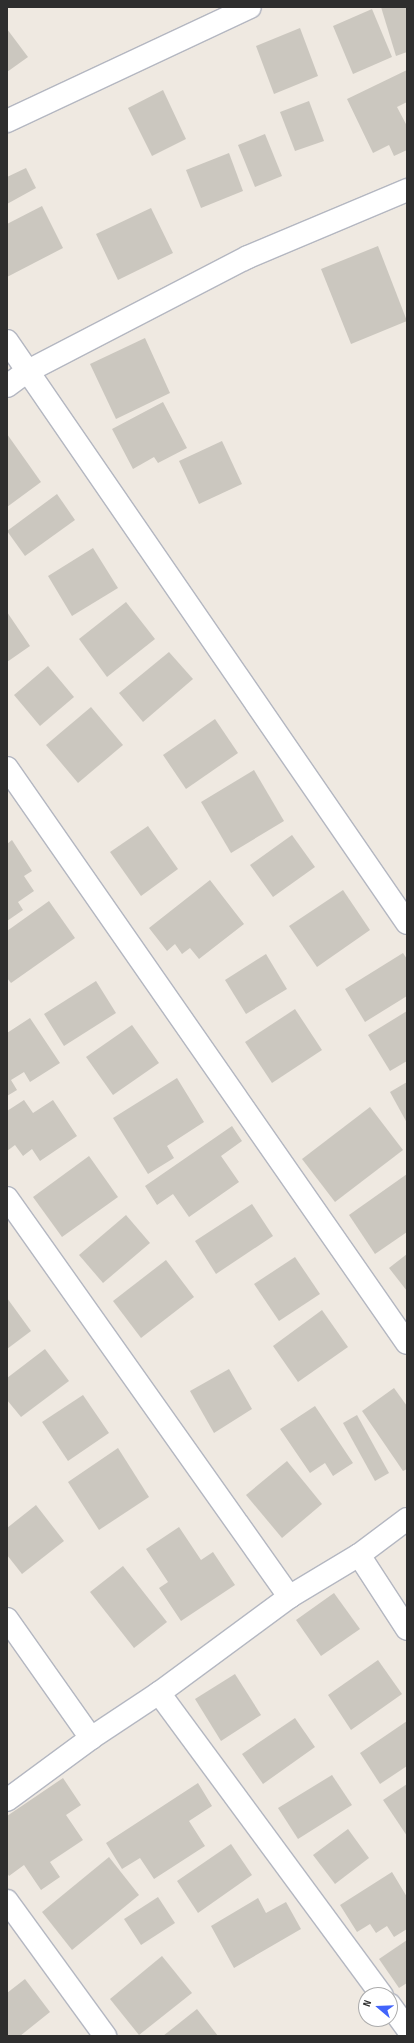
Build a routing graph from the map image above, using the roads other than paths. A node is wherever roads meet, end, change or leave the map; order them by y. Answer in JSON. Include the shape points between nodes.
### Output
{"nodes":[{"id":1,"x":250,"y":7,"type":"edge"},
{"id":2,"x":7,"y":121,"type":"edge"},
{"id":3,"x":407,"y":190,"type":"edge"},
{"id":4,"x":7,"y":341,"type":"edge"},
{"id":5,"x":28,"y":371,"type":"junction"},
{"id":6,"x":7,"y":386,"type":"edge"},
{"id":7,"x":7,"y":768,"type":"edge"},
{"id":8,"x":407,"y":923,"type":"edge"},
{"id":9,"x":7,"y":1198,"type":"edge"},
{"id":10,"x":407,"y":1343,"type":"edge"},
{"id":11,"x":407,"y":1519,"type":"edge"},
{"id":12,"x":358,"y":1554,"type":"junction"},
{"id":13,"x":289,"y":1597,"type":"junction"},
{"id":14,"x":7,"y":1619,"type":"edge"},
{"id":15,"x":407,"y":1629,"type":"edge"},
{"id":16,"x":159,"y":1693,"type":"junction"},
{"id":17,"x":91,"y":1738,"type":"junction"},
{"id":18,"x":7,"y":1800,"type":"edge"},
{"id":19,"x":7,"y":1901,"type":"edge"},
{"id":20,"x":376,"y":1987,"type":"edge"},
{"id":21,"x":398,"y":2016,"type":"edge"},
{"id":22,"x":407,"y":2028,"type":"edge"},
{"id":23,"x":105,"y":2036,"type":"edge"}],
"edges":[{"from":1,"to":2,"type":"street"},
{"from":3,"to":5,"type":"street","via":[[248,257]]},
{"from":4,"to":5,"type":"street"},
{"from":5,"to":6,"type":"street"},
{"from":5,"to":8,"type":"street"},
{"from":7,"to":10,"type":"street"},
{"from":9,"to":13,"type":"street"},
{"from":11,"to":12,"type":"street"},
{"from":12,"to":13,"type":"street"},
{"from":12,"to":15,"type":"street"},
{"from":13,"to":16,"type":"street"},
{"from":14,"to":17,"type":"street"},
{"from":16,"to":17,"type":"street"},
{"from":16,"to":20,"type":"street"},
{"from":17,"to":18,"type":"street"},
{"from":19,"to":23,"type":"street"},
{"from":21,"to":22,"type":"street"}]}
